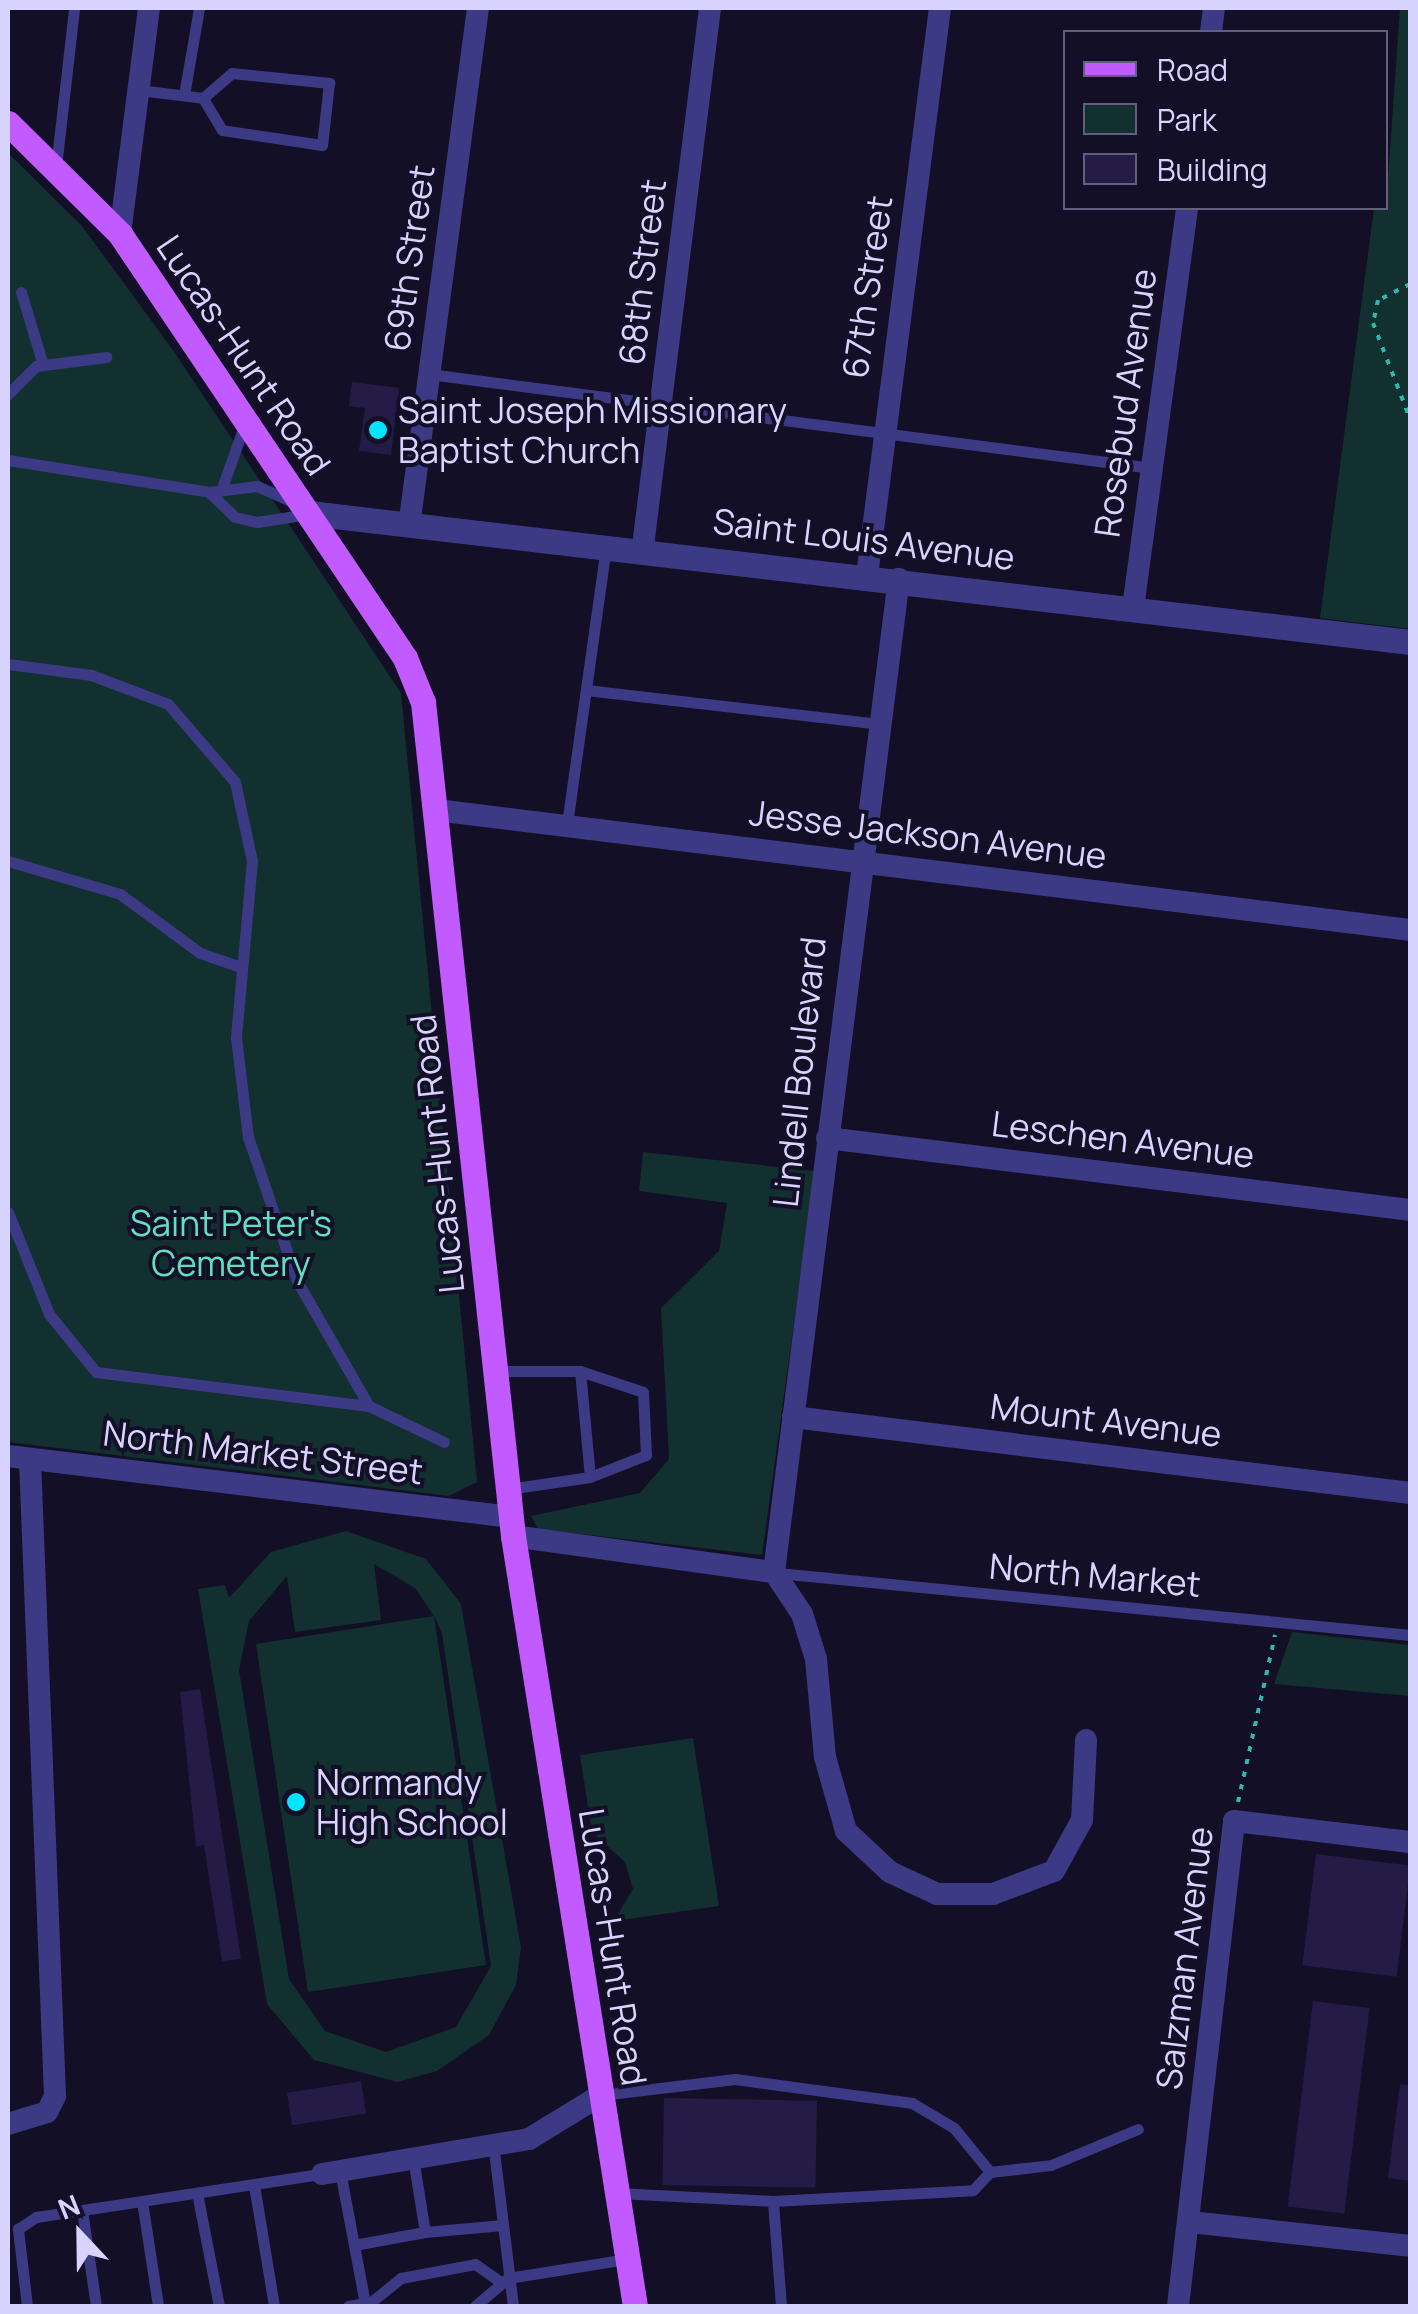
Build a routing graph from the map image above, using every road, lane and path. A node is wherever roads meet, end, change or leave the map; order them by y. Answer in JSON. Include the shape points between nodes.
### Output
{"nodes":[{"id":1,"x":74,"y":8,"type":"edge"},
{"id":2,"x":149,"y":8,"type":"edge"},
{"id":3,"x":199,"y":8,"type":"edge"},
{"id":4,"x":478,"y":8,"type":"edge"},
{"id":5,"x":710,"y":8,"type":"edge"},
{"id":6,"x":940,"y":8,"type":"edge"},
{"id":7,"x":139,"y":90,"type":"junction"},
{"id":8,"x":184,"y":96,"type":"junction"},
{"id":9,"x":202,"y":98,"type":"junction"},
{"id":10,"x":8,"y":123,"type":"edge"},
{"id":11,"x":56,"y":168,"type":"junction"},
{"id":12,"x":1187,"y":210,"type":"edge"},
{"id":13,"x":120,"y":234,"type":"junction"},
{"id":14,"x":1410,"y":284,"type":"edge"},
{"id":15,"x":21,"y":292,"type":"dead end"},
{"id":16,"x":106,"y":357,"type":"dead end"},
{"id":17,"x":42,"y":365,"type":"junction"},
{"id":18,"x":429,"y":374,"type":"junction"},
{"id":19,"x":8,"y":394,"type":"edge"},
{"id":20,"x":661,"y":406,"type":"junction"},
{"id":21,"x":243,"y":416,"type":"junction"},
{"id":22,"x":1410,"y":419,"type":"edge"},
{"id":23,"x":882,"y":432,"type":"junction"},
{"id":24,"x":8,"y":453,"type":"edge"},
{"id":25,"x":8,"y":460,"type":"edge"},
{"id":26,"x":1152,"y":468,"type":"junction"},
{"id":27,"x":223,"y":485,"type":"junction"},
{"id":28,"x":209,"y":492,"type":"junction"},
{"id":29,"x":308,"y":513,"type":"junction"},
{"id":30,"x":410,"y":518,"type":"junction"},
{"id":31,"x":606,"y":542,"type":"junction"},
{"id":32,"x":643,"y":546,"type":"junction"},
{"id":33,"x":867,"y":576,"type":"junction"},
{"id":34,"x":899,"y":579,"type":"junction"},
{"id":35,"x":1133,"y":608,"type":"junction"},
{"id":36,"x":1410,"y":642,"type":"edge"},
{"id":37,"x":8,"y":664,"type":"edge"},
{"id":38,"x":586,"y":690,"type":"junction"},
{"id":39,"x":879,"y":724,"type":"junction"},
{"id":40,"x":436,"y":810,"type":"junction"},
{"id":41,"x":567,"y":824,"type":"junction"},
{"id":42,"x":858,"y":860,"type":"junction"},
{"id":43,"x":8,"y":861,"type":"edge"},
{"id":44,"x":1410,"y":930,"type":"edge"},
{"id":45,"x":241,"y":967,"type":"junction"},
{"id":46,"x":827,"y":1138,"type":"junction"},
{"id":47,"x":1410,"y":1210,"type":"edge"},
{"id":48,"x":8,"y":1212,"type":"edge"},
{"id":49,"x":495,"y":1371,"type":"junction"},
{"id":50,"x":580,"y":1371,"type":"junction"},
{"id":51,"x":369,"y":1406,"type":"junction"},
{"id":52,"x":793,"y":1417,"type":"junction"},
{"id":53,"x":444,"y":1442,"type":"dead end"},
{"id":54,"x":19,"y":1458,"type":"edge"},
{"id":55,"x":590,"y":1477,"type":"junction"},
{"id":56,"x":31,"y":1484,"type":"junction"},
{"id":57,"x":8,"y":1489,"type":"edge"},
{"id":58,"x":508,"y":1489,"type":"junction"},
{"id":59,"x":1410,"y":1493,"type":"edge"},
{"id":60,"x":512,"y":1527,"type":"junction"},
{"id":61,"x":774,"y":1572,"type":"junction"},
{"id":62,"x":1278,"y":1620,"type":"junction"},
{"id":63,"x":1410,"y":1635,"type":"edge"},
{"id":64,"x":1086,"y":1740,"type":"dead end"},
{"id":65,"x":1234,"y":1821,"type":"junction"},
{"id":66,"x":1410,"y":1842,"type":"edge"},
{"id":67,"x":601,"y":2095,"type":"junction"},
{"id":68,"x":8,"y":2124,"type":"edge"},
{"id":69,"x":1138,"y":2129,"type":"dead end"},
{"id":70,"x":493,"y":2144,"type":"junction"},
{"id":71,"x":414,"y":2158,"type":"junction"},
{"id":72,"x":990,"y":2172,"type":"junction"},
{"id":73,"x":331,"y":2173,"type":"junction"},
{"id":74,"x":254,"y":2184,"type":"junction"},
{"id":75,"x":197,"y":2193,"type":"junction"},
{"id":76,"x":616,"y":2193,"type":"junction"},
{"id":77,"x":773,"y":2201,"type":"junction"},
{"id":78,"x":142,"y":2202,"type":"junction"},
{"id":79,"x":82,"y":2210,"type":"junction"},
{"id":80,"x":1190,"y":2222,"type":"junction"},
{"id":81,"x":503,"y":2225,"type":"junction"},
{"id":82,"x":424,"y":2232,"type":"junction"},
{"id":83,"x":354,"y":2245,"type":"junction"},
{"id":84,"x":1410,"y":2246,"type":"edge"},
{"id":85,"x":627,"y":2259,"type":"junction"},
{"id":86,"x":504,"y":2279,"type":"junction"},
{"id":87,"x":374,"y":2304,"type":"edge"},
{"id":88,"x":27,"y":2306,"type":"edge"},
{"id":89,"x":96,"y":2306,"type":"edge"},
{"id":90,"x":158,"y":2306,"type":"edge"},
{"id":91,"x":219,"y":2306,"type":"edge"},
{"id":92,"x":274,"y":2306,"type":"edge"},
{"id":93,"x":348,"y":2306,"type":"edge"},
{"id":94,"x":475,"y":2306,"type":"edge"},
{"id":95,"x":513,"y":2306,"type":"edge"},
{"id":96,"x":635,"y":2306,"type":"edge"},
{"id":97,"x":782,"y":2306,"type":"edge"},
{"id":98,"x":1178,"y":2306,"type":"edge"}],
"edges":[{"from":1,"to":11,"type":"lane"},
{"from":2,"to":7,"type":"street"},
{"from":3,"to":8,"type":"lane"},
{"from":4,"to":18,"type":"street","name":"69th Street"},
{"from":5,"to":20,"type":"street","name":"68th Street"},
{"from":6,"to":23,"type":"street","name":"67th Street"},
{"from":7,"to":8,"type":"lane"},
{"from":7,"to":13,"type":"street"},
{"from":8,"to":9,"type":"lane"},
{"from":9,"to":9,"type":"lane","via":[[222,130],[322,144],[330,83],[232,74]]},
{"from":10,"to":11,"type":"main road","name":"Lucas-Hunt Road"},
{"from":11,"to":13,"type":"main road","name":"Lucas-Hunt Road"},
{"from":12,"to":26,"type":"street","name":"Rosebud Avenue"},
{"from":13,"to":21,"type":"main road","name":"Lucas-Hunt Road"},
{"from":14,"to":22,"type":"path","via":[[1378,300],[1372,322]]},
{"from":15,"to":17,"type":"lane"},
{"from":16,"to":17,"type":"lane"},
{"from":17,"to":19,"type":"lane","via":[[23,372]]},
{"from":18,"to":20,"type":"lane"},
{"from":18,"to":30,"type":"street","name":"69th Street"},
{"from":20,"to":23,"type":"lane"},
{"from":20,"to":32,"type":"street","name":"68th Street"},
{"from":21,"to":27,"type":"lane","via":[[239,459]]},
{"from":21,"to":29,"type":"main road","name":"Lucas-Hunt Road"},
{"from":23,"to":26,"type":"lane"},
{"from":23,"to":33,"type":"street","name":"67th Street"},
{"from":24,"to":25,"type":"lane"},
{"from":25,"to":28,"type":"lane"},
{"from":26,"to":35,"type":"street","name":"Rosebud Avenue"},
{"from":27,"to":28,"type":"lane"},
{"from":27,"to":29,"type":"lane","via":[[256,486]]},
{"from":28,"to":29,"type":"lane","via":[[236,517],[258,522]]},
{"from":29,"to":30,"type":"street","name":"Saint Louis Avenue"},
{"from":29,"to":40,"type":"main road","name":"Lucas-Hunt Road","via":[[415,675]]},
{"from":30,"to":31,"type":"street","name":"Saint Louis Avenue"},
{"from":31,"to":32,"type":"street","name":"Saint Louis Avenue"},
{"from":31,"to":38,"type":"lane"},
{"from":32,"to":33,"type":"street","name":"Saint Louis Avenue"},
{"from":33,"to":34,"type":"street","name":"Saint Louis Avenue"},
{"from":34,"to":35,"type":"street","name":"Saint Louis Avenue"},
{"from":34,"to":39,"type":"street","name":"Lindell Boulevard"},
{"from":35,"to":36,"type":"street","name":"Saint Louis Avenue"},
{"from":37,"to":45,"type":"lane","via":[[91,675],[155,698],[218,753],[251,830]]},
{"from":38,"to":39,"type":"lane"},
{"from":38,"to":41,"type":"lane"},
{"from":39,"to":42,"type":"street","name":"Lindell Boulevard"},
{"from":40,"to":41,"type":"street","name":"Jesse Jackson Avenue"},
{"from":40,"to":49,"type":"main road","name":"Lucas-Hunt Road"},
{"from":41,"to":42,"type":"street","name":"Jesse Jackson Avenue"},
{"from":42,"to":44,"type":"street","name":"Jesse Jackson Avenue"},
{"from":42,"to":46,"type":"street","name":"Lindell Boulevard"},
{"from":43,"to":45,"type":"lane","via":[[120,894],[200,953]]},
{"from":45,"to":51,"type":"lane","via":[[238,1064],[259,1178],[297,1281]]},
{"from":46,"to":47,"type":"street","name":"Leschen Avenue"},
{"from":46,"to":52,"type":"street","name":"Lindell Boulevard"},
{"from":48,"to":51,"type":"lane","via":[[49,1314],[96,1372]]},
{"from":49,"to":50,"type":"lane"},
{"from":49,"to":58,"type":"main road","name":"Lucas-Hunt Road"},
{"from":50,"to":55,"type":"lane"},
{"from":50,"to":55,"type":"lane","via":[[643,1392],[646,1455]]},
{"from":51,"to":53,"type":"lane"},
{"from":52,"to":59,"type":"street","name":"Mount Avenue"},
{"from":52,"to":61,"type":"street","name":"Lindell Boulevard"},
{"from":54,"to":56,"type":"street"},
{"from":54,"to":60,"type":"street","name":"North Market Street"},
{"from":55,"to":58,"type":"lane"},
{"from":56,"to":57,"type":"street"},
{"from":56,"to":68,"type":"street","via":[[54,2096],[47,2112]]},
{"from":58,"to":60,"type":"main road","name":"Lucas-Hunt Road"},
{"from":60,"to":61,"type":"street","name":"North Market Street"},
{"from":60,"to":67,"type":"main road","name":"Lucas-Hunt Road"},
{"from":61,"to":62,"type":"lane","name":"North Market"},
{"from":61,"to":64,"type":"street","via":[[802,1614],[816,1659],[840,1815],[880,1867],[937,1894],[1026,1889],[1072,1849]]},
{"from":62,"to":63,"type":"lane","name":"North Market"},
{"from":62,"to":65,"type":"path","name":"Salzman Avenue"},
{"from":65,"to":66,"type":"street"},
{"from":65,"to":80,"type":"street","name":"Salzman Avenue"},
{"from":67,"to":70,"type":"street","via":[[564,2125]]},
{"from":67,"to":72,"type":"lane","via":[[735,2079],[824,2086],[912,2103],[954,2128]]},
{"from":67,"to":76,"type":"main road","name":"Lucas-Hunt Road"},
{"from":69,"to":72,"type":"lane","via":[[1051,2165]]},
{"from":70,"to":71,"type":"street"},
{"from":70,"to":81,"type":"lane"},
{"from":71,"to":73,"type":"street"},
{"from":71,"to":82,"type":"lane"},
{"from":72,"to":77,"type":"lane","via":[[973,2190]]},
{"from":73,"to":74,"type":"lane"},
{"from":73,"to":83,"type":"lane"},
{"from":74,"to":75,"type":"lane"},
{"from":74,"to":92,"type":"lane"},
{"from":75,"to":78,"type":"lane"},
{"from":75,"to":91,"type":"lane"},
{"from":76,"to":77,"type":"lane"},
{"from":76,"to":85,"type":"main road","name":"Lucas-Hunt Road"},
{"from":77,"to":97,"type":"lane"},
{"from":78,"to":79,"type":"lane"},
{"from":78,"to":90,"type":"lane"},
{"from":79,"to":88,"type":"lane","via":[[18,2229]]},
{"from":79,"to":89,"type":"lane"},
{"from":80,"to":84,"type":"street"},
{"from":80,"to":98,"type":"street","name":"Salzman Avenue"},
{"from":81,"to":82,"type":"lane"},
{"from":81,"to":86,"type":"lane"},
{"from":82,"to":83,"type":"lane"},
{"from":83,"to":87,"type":"lane"},
{"from":85,"to":86,"type":"lane"},
{"from":85,"to":96,"type":"main road","name":"Lucas-Hunt Road"},
{"from":86,"to":87,"type":"lane","via":[[475,2264],[401,2278]]},
{"from":86,"to":94,"type":"lane"},
{"from":86,"to":95,"type":"lane"},
{"from":87,"to":93,"type":"lane"}]}
